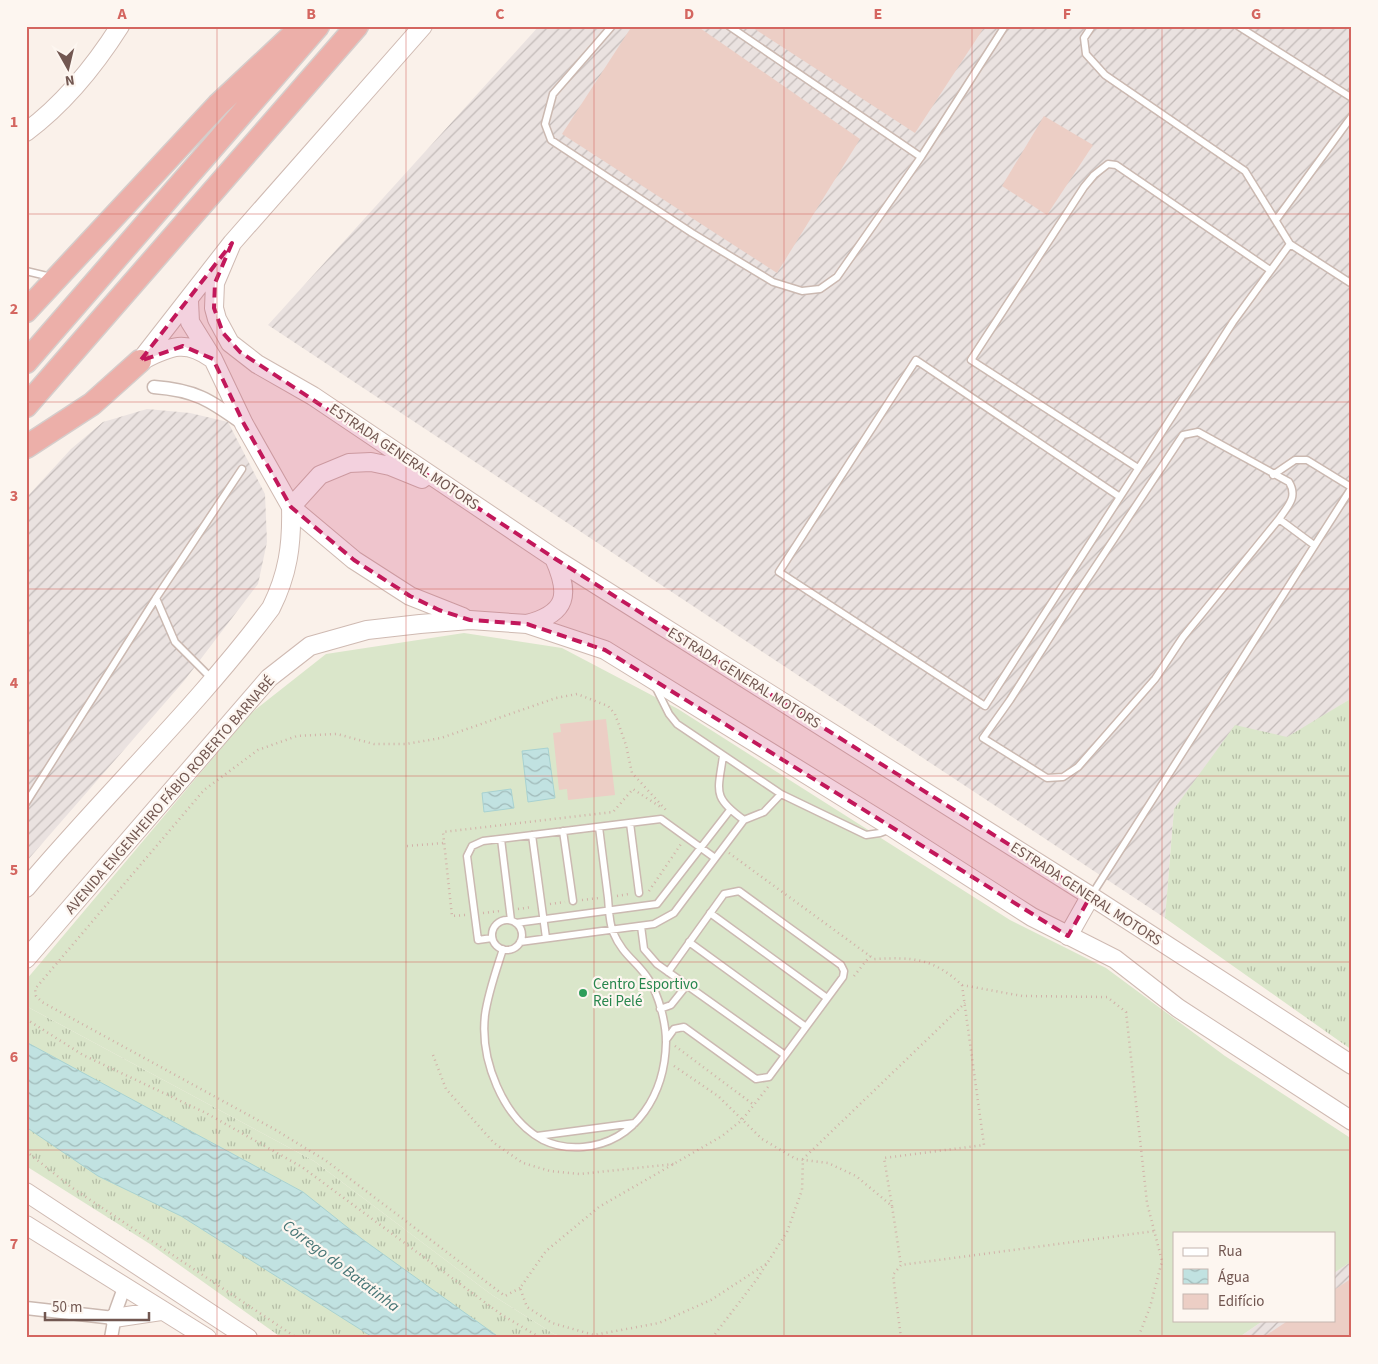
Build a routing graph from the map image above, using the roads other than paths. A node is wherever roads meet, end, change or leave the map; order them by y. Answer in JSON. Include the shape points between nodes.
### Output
{"nodes":[{"id":1,"x":120,"y":26,"type":"edge"},
{"id":2,"x":302,"y":26,"type":"edge"},
{"id":3,"x":318,"y":26,"type":"edge"},
{"id":4,"x":357,"y":26,"type":"edge"},
{"id":5,"x":423,"y":26,"type":"edge"},
{"id":6,"x":612,"y":26,"type":"edge"},
{"id":7,"x":729,"y":26,"type":"edge"},
{"id":8,"x":1005,"y":26,"type":"edge"},
{"id":9,"x":1092,"y":26,"type":"edge"},
{"id":10,"x":1238,"y":26,"type":"edge"},
{"id":11,"x":1352,"y":98,"type":"edge"},
{"id":12,"x":1352,"y":116,"type":"edge"},
{"id":13,"x":26,"y":132,"type":"edge"},
{"id":14,"x":921,"y":157,"type":"junction"},
{"id":15,"x":1276,"y":220,"type":"junction"},
{"id":16,"x":232,"y":243,"type":"junction"},
{"id":17,"x":1290,"y":244,"type":"junction"},
{"id":18,"x":1270,"y":270,"type":"junction"},
{"id":19,"x":26,"y":271,"type":"edge"},
{"id":20,"x":54,"y":278,"type":"junction"},
{"id":21,"x":1352,"y":284,"type":"edge"},
{"id":22,"x":188,"y":301,"type":"junction"},
{"id":23,"x":26,"y":311,"type":"edge"},
{"id":24,"x":213,"y":359,"type":"junction"},
{"id":25,"x":140,"y":361,"type":"junction"},
{"id":26,"x":26,"y":362,"type":"edge"},
{"id":27,"x":154,"y":387,"type":"dead end"},
{"id":28,"x":26,"y":406,"type":"edge"},
{"id":29,"x":244,"y":424,"type":"junction"},
{"id":30,"x":26,"y":446,"type":"edge"},
{"id":31,"x":1138,"y":468,"type":"junction"},
{"id":32,"x":242,"y":469,"type":"dead end"},
{"id":33,"x":1273,"y":474,"type":"junction"},
{"id":34,"x":1352,"y":487,"type":"edge"},
{"id":35,"x":1120,"y":497,"type":"junction"},
{"id":36,"x":291,"y":507,"type":"junction"},
{"id":37,"x":479,"y":507,"type":"junction"},
{"id":38,"x":1279,"y":519,"type":"junction"},
{"id":39,"x":1314,"y":545,"type":"junction"},
{"id":40,"x":554,"y":558,"type":"junction"},
{"id":41,"x":156,"y":598,"type":"junction"},
{"id":42,"x":470,"y":620,"type":"junction"},
{"id":43,"x":527,"y":624,"type":"junction"},
{"id":44,"x":212,"y":679,"type":"junction"},
{"id":45,"x":654,"y":682,"type":"junction"},
{"id":46,"x":723,"y":756,"type":"junction"},
{"id":47,"x":781,"y":794,"type":"junction"},
{"id":48,"x":26,"y":803,"type":"edge"},
{"id":49,"x":730,"y":810,"type":"junction"},
{"id":50,"x":744,"y":820,"type":"junction"},
{"id":51,"x":630,"y":823,"type":"junction"},
{"id":52,"x":599,"y":827,"type":"junction"},
{"id":53,"x":893,"y":828,"type":"junction"},
{"id":54,"x":563,"y":831,"type":"junction"},
{"id":55,"x":532,"y":835,"type":"junction"},
{"id":56,"x":501,"y":839,"type":"junction"},
{"id":57,"x":701,"y":847,"type":"junction"},
{"id":58,"x":715,"y":858,"type":"junction"},
{"id":59,"x":26,"y":888,"type":"edge"},
{"id":60,"x":639,"y":893,"type":"dead end"},
{"id":61,"x":1090,"y":897,"type":"junction"},
{"id":62,"x":573,"y":901,"type":"dead end"},
{"id":63,"x":610,"y":910,"type":"junction"},
{"id":64,"x":710,"y":913,"type":"junction"},
{"id":65,"x":544,"y":919,"type":"junction"},
{"id":66,"x":514,"y":922,"type":"junction"},
{"id":67,"x":641,"y":926,"type":"junction"},
{"id":68,"x":612,"y":930,"type":"junction"},
{"id":69,"x":1068,"y":936,"type":"junction"},
{"id":70,"x":492,"y":938,"type":"junction"},
{"id":71,"x":546,"y":938,"type":"junction"},
{"id":72,"x":520,"y":942,"type":"junction"},
{"id":73,"x":689,"y":942,"type":"junction"},
{"id":74,"x":502,"y":949,"type":"junction"},
{"id":75,"x":26,"y":959,"type":"edge"},
{"id":76,"x":668,"y":972,"type":"junction"},
{"id":77,"x":687,"y":985,"type":"junction"},
{"id":78,"x":827,"y":998,"type":"junction"},
{"id":79,"x":660,"y":1009,"type":"junction"},
{"id":80,"x":806,"y":1027,"type":"junction"},
{"id":81,"x":666,"y":1040,"type":"junction"},
{"id":82,"x":785,"y":1055,"type":"junction"},
{"id":83,"x":1352,"y":1065,"type":"edge"},
{"id":84,"x":1352,"y":1121,"type":"edge"},
{"id":85,"x":635,"y":1123,"type":"junction"},
{"id":86,"x":536,"y":1136,"type":"junction"},
{"id":87,"x":26,"y":1192,"type":"edge"},
{"id":88,"x":26,"y":1225,"type":"edge"},
{"id":89,"x":137,"y":1266,"type":"junction"},
{"id":90,"x":124,"y":1288,"type":"junction"},
{"id":91,"x":26,"y":1308,"type":"edge"},
{"id":92,"x":162,"y":1311,"type":"junction"},
{"id":93,"x":114,"y":1318,"type":"junction"},
{"id":94,"x":219,"y":1319,"type":"junction"},
{"id":95,"x":111,"y":1338,"type":"edge"},
{"id":96,"x":206,"y":1338,"type":"edge"},
{"id":97,"x":216,"y":1338,"type":"edge"},
{"id":98,"x":248,"y":1338,"type":"edge"}],
"edges":[{"from":1,"to":13,"type":"main road","via":[[90,72],[49,115]]},
{"from":2,"to":20,"type":"highway","via":[[218,105]]},
{"from":3,"to":26,"type":"highway"},
{"from":4,"to":28,"type":"highway"},
{"from":5,"to":16,"type":"main road"},
{"from":6,"to":14,"type":"lane","via":[[553,94],[545,124],[551,140],[692,233],[774,282],[802,291],[820,289],[837,277]]},
{"from":7,"to":14,"type":"lane"},
{"from":8,"to":14,"type":"lane"},
{"from":9,"to":15,"type":"lane","via":[[1084,38],[1086,54],[1105,75],[1245,171]]},
{"from":10,"to":11,"type":"lane"},
{"from":12,"to":15,"type":"lane"},
{"from":15,"to":17,"type":"lane"},
{"from":16,"to":22,"type":"main road"},
{"from":16,"to":37,"type":"main road","name":"ESTRADA GENERAL MOTORS","via":[[215,283],[214,308],[216,319],[230,343],[257,364],[313,396]]},
{"from":17,"to":18,"type":"lane"},
{"from":17,"to":21,"type":"lane"},
{"from":18,"to":31,"type":"lane"},
{"from":18,"to":31,"type":"lane","via":[[1116,165],[1108,164],[1084,187],[1019,284],[971,360]]},
{"from":19,"to":20,"type":"lane"},
{"from":20,"to":23,"type":"highway"},
{"from":22,"to":24,"type":"main road","via":[[190,322]]},
{"from":22,"to":25,"type":"main road"},
{"from":24,"to":25,"type":"main road","via":[[200,350],[183,346],[166,349]]},
{"from":24,"to":29,"type":"main road"},
{"from":25,"to":30,"type":"highway","via":[[92,404]]},
{"from":27,"to":29,"type":"street","via":[[196,394]]},
{"from":29,"to":36,"type":"main road"},
{"from":31,"to":35,"type":"lane"},
{"from":32,"to":41,"type":"lane"},
{"from":33,"to":34,"type":"lane","via":[[1295,460],[1308,460]]},
{"from":33,"to":38,"type":"lane","via":[[1289,482],[1294,491]]},
{"from":33,"to":38,"type":"lane","via":[[1198,432],[1183,435],[983,738],[1048,778],[1063,777],[1078,768],[1155,679],[1183,637]]},
{"from":34,"to":39,"type":"lane"},
{"from":35,"to":35,"type":"lane","via":[[986,706],[779,572],[916,360]]},
{"from":36,"to":37,"type":"main road","via":[[320,475],[349,463],[372,462],[408,472]]},
{"from":36,"to":42,"type":"main road","via":[[354,560],[410,596]]},
{"from":36,"to":44,"type":"main road","via":[[292,539],[282,586],[256,628]]},
{"from":37,"to":40,"type":"main road","name":"ESTRADA GENERAL MOTORS"},
{"from":38,"to":39,"type":"lane"},
{"from":39,"to":61,"type":"lane"},
{"from":40,"to":43,"type":"main road","via":[[565,588],[563,600],[545,619]]},
{"from":40,"to":61,"type":"main road","name":"ESTRADA GENERAL MOTORS"},
{"from":41,"to":44,"type":"lane","via":[[175,642]]},
{"from":41,"to":48,"type":"lane"},
{"from":42,"to":43,"type":"main road"},
{"from":42,"to":75,"type":"main road","name":"AVENIDA ENGENHEIRO FÁBIO ROBERTO BARNABÉ","via":[[367,630],[310,646],[269,678]]},
{"from":43,"to":45,"type":"main road","via":[[605,650]]},
{"from":44,"to":59,"type":"main road"},
{"from":45,"to":46,"type":"lane","via":[[677,724]]},
{"from":45,"to":53,"type":"main road"},
{"from":46,"to":47,"type":"lane"},
{"from":46,"to":49,"type":"lane","via":[[718,789],[720,798]]},
{"from":47,"to":50,"type":"lane","via":[[764,812]]},
{"from":47,"to":53,"type":"lane","via":[[866,835]]},
{"from":49,"to":50,"type":"lane"},
{"from":49,"to":57,"type":"lane"},
{"from":50,"to":58,"type":"lane"},
{"from":51,"to":52,"type":"lane"},
{"from":51,"to":57,"type":"lane","via":[[661,819]]},
{"from":51,"to":60,"type":"lane"},
{"from":52,"to":54,"type":"lane"},
{"from":52,"to":63,"type":"lane"},
{"from":53,"to":69,"type":"main road","via":[[1032,917]]},
{"from":54,"to":55,"type":"lane"},
{"from":54,"to":62,"type":"lane"},
{"from":55,"to":56,"type":"lane"},
{"from":55,"to":65,"type":"lane"},
{"from":56,"to":66,"type":"lane"},
{"from":56,"to":70,"type":"lane","via":[[472,846],[467,856],[478,940]]},
{"from":57,"to":58,"type":"lane"},
{"from":57,"to":63,"type":"lane","via":[[657,904]]},
{"from":58,"to":67,"type":"lane","via":[[674,913],[654,924]]},
{"from":61,"to":69,"type":"main road"},
{"from":61,"to":83,"type":"main road","name":"ESTRADA GENERAL MOTORS"},
{"from":63,"to":65,"type":"lane"},
{"from":63,"to":68,"type":"lane"},
{"from":64,"to":73,"type":"lane"},
{"from":64,"to":78,"type":"lane"},
{"from":64,"to":78,"type":"lane","via":[[724,894],[739,891],[841,965],[843,977]]},
{"from":65,"to":66,"type":"lane"},
{"from":65,"to":71,"type":"lane"},
{"from":66,"to":70,"type":"lane","via":[[501,921]]},
{"from":66,"to":72,"type":"lane","via":[[522,931]]},
{"from":67,"to":68,"type":"lane"},
{"from":67,"to":76,"type":"lane","via":[[644,948]]},
{"from":68,"to":71,"type":"lane"},
{"from":68,"to":79,"type":"lane","via":[[623,952],[649,980]]},
{"from":69,"to":84,"type":"main road","via":[[1115,959],[1178,1008]]},
{"from":70,"to":74,"type":"lane"},
{"from":71,"to":72,"type":"lane"},
{"from":72,"to":74,"type":"lane","via":[[513,949]]},
{"from":73,"to":76,"type":"lane"},
{"from":73,"to":80,"type":"lane"},
{"from":74,"to":86,"type":"lane","via":[[485,1016],[486,1047],[492,1075],[504,1101]]},
{"from":76,"to":77,"type":"lane"},
{"from":77,"to":79,"type":"lane","via":[[671,1005]]},
{"from":77,"to":82,"type":"lane"},
{"from":78,"to":80,"type":"lane"},
{"from":79,"to":81,"type":"lane"},
{"from":80,"to":82,"type":"lane"},
{"from":81,"to":82,"type":"lane","via":[[674,1030],[684,1027],[756,1079],[769,1077]]},
{"from":81,"to":85,"type":"lane","via":[[664,1062],[654,1095]]},
{"from":85,"to":86,"type":"lane"},
{"from":85,"to":86,"type":"lane","via":[[626,1132],[600,1145],[572,1148]]},
{"from":87,"to":89,"type":"main road"},
{"from":88,"to":90,"type":"main road"},
{"from":89,"to":90,"type":"main road"},
{"from":89,"to":94,"type":"main road"},
{"from":90,"to":92,"type":"main road"},
{"from":90,"to":93,"type":"street"},
{"from":91,"to":93,"type":"street"},
{"from":92,"to":93,"type":"main road"},
{"from":92,"to":96,"type":"main road"},
{"from":93,"to":95,"type":"street"},
{"from":94,"to":97,"type":"main road"},
{"from":94,"to":98,"type":"main road"}]}
